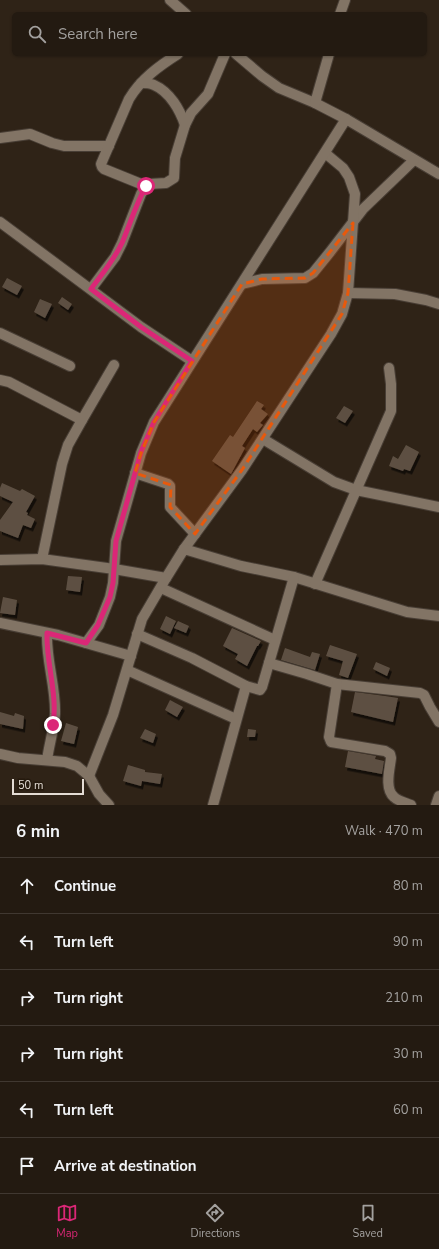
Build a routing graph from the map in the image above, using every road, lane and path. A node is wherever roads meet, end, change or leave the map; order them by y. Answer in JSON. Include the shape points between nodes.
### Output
{"nodes":[{"id":1,"x":172,"y":0,"type":"edge"},
{"id":2,"x":345,"y":0,"type":"edge"},
{"id":3,"x":184,"y":12,"type":"edge"},
{"id":4,"x":341,"y":12,"type":"edge"},
{"id":5,"x":175,"y":56,"type":"edge"},
{"id":6,"x":224,"y":56,"type":"edge"},
{"id":7,"x":238,"y":56,"type":"edge"},
{"id":8,"x":328,"y":56,"type":"edge"},
{"id":9,"x":141,"y":83,"type":"junction"},
{"id":10,"x":315,"y":103,"type":"junction"},
{"id":11,"x":346,"y":119,"type":"junction"},
{"id":12,"x":185,"y":125,"type":"junction"},
{"id":13,"x":0,"y":138,"type":"edge"},
{"id":14,"x":109,"y":146,"type":"junction"},
{"id":15,"x":325,"y":153,"type":"junction"},
{"id":16,"x":414,"y":160,"type":"junction"},
{"id":17,"x":439,"y":174,"type":"edge"},
{"id":18,"x":146,"y":186,"type":"junction"},
{"id":19,"x":0,"y":222,"type":"edge"},
{"id":20,"x":353,"y":223,"type":"junction"},
{"id":21,"x":256,"y":262,"type":"junction"},
{"id":22,"x":262,"y":279,"type":"junction"},
{"id":23,"x":242,"y":284,"type":"junction"},
{"id":24,"x":91,"y":289,"type":"junction"},
{"id":25,"x":348,"y":293,"type":"junction"},
{"id":26,"x":439,"y":304,"type":"edge"},
{"id":27,"x":0,"y":333,"type":"edge"},
{"id":28,"x":192,"y":361,"type":"junction"},
{"id":29,"x":114,"y":365,"type":"dead end"},
{"id":30,"x":70,"y":366,"type":"dead end"},
{"id":31,"x":389,"y":368,"type":"dead end"},
{"id":32,"x":0,"y":380,"type":"edge"},
{"id":33,"x":82,"y":420,"type":"junction"},
{"id":34,"x":263,"y":439,"type":"junction"},
{"id":35,"x":135,"y":473,"type":"junction"},
{"id":36,"x":356,"y":490,"type":"junction"},
{"id":37,"x":439,"y":508,"type":"edge"},
{"id":38,"x":195,"y":534,"type":"junction"},
{"id":39,"x":184,"y":549,"type":"junction"},
{"id":40,"x":42,"y":559,"type":"junction"},
{"id":41,"x":0,"y":560,"type":"edge"},
{"id":42,"x":114,"y":569,"type":"junction"},
{"id":43,"x":294,"y":577,"type":"junction"},
{"id":44,"x":166,"y":578,"type":"junction"},
{"id":45,"x":315,"y":584,"type":"junction"},
{"id":46,"x":161,"y":588,"type":"junction"},
{"id":47,"x":439,"y":616,"type":"edge"},
{"id":48,"x":0,"y":623,"type":"edge"},
{"id":49,"x":47,"y":633,"type":"junction"},
{"id":50,"x":138,"y":634,"type":"junction"},
{"id":51,"x":275,"y":640,"type":"junction"},
{"id":52,"x":86,"y":643,"type":"junction"},
{"id":53,"x":131,"y":656,"type":"junction"},
{"id":54,"x":269,"y":663,"type":"junction"},
{"id":55,"x":127,"y":670,"type":"junction"},
{"id":56,"x":337,"y":684,"type":"junction"},
{"id":57,"x":246,"y":686,"type":"junction"},
{"id":58,"x":236,"y":719,"type":"junction"},
{"id":59,"x":439,"y":722,"type":"edge"},
{"id":60,"x":0,"y":754,"type":"edge"},
{"id":61,"x":47,"y":760,"type":"junction"},
{"id":62,"x":89,"y":776,"type":"junction"},
{"id":63,"x":439,"y":796,"type":"edge"},
{"id":64,"x":109,"y":805,"type":"edge"},
{"id":65,"x":213,"y":805,"type":"edge"},
{"id":66,"x":411,"y":805,"type":"edge"},
{"id":67,"x":436,"y":805,"type":"edge"}],
"edges":[{"from":1,"to":3,"type":"street"},
{"from":2,"to":4,"type":"street"},
{"from":5,"to":9,"type":"street"},
{"from":6,"to":12,"type":"street","via":[[208,94]]},
{"from":7,"to":10,"type":"street","via":[[279,88]]},
{"from":8,"to":10,"type":"street"},
{"from":9,"to":12,"type":"street","via":[[154,84],[166,94],[180,112]]},
{"from":9,"to":14,"type":"street","via":[[129,99]]},
{"from":10,"to":11,"type":"street"},
{"from":11,"to":15,"type":"street"},
{"from":11,"to":16,"type":"street"},
{"from":12,"to":18,"type":"street","via":[[175,158],[174,178],[166,183]]},
{"from":13,"to":14,"type":"street","via":[[30,134],[64,146]]},
{"from":14,"to":18,"type":"street","via":[[102,167]]},
{"from":15,"to":20,"type":"street","via":[[343,168],[351,182],[355,194]]},
{"from":15,"to":21,"type":"street"},
{"from":16,"to":17,"type":"street"},
{"from":16,"to":20,"type":"street","via":[[363,209]]},
{"from":18,"to":24,"type":"street","via":[[122,243]]},
{"from":19,"to":24,"type":"street"},
{"from":20,"to":22,"type":"street","via":[[313,273],[305,278]]},
{"from":20,"to":25,"type":"street"},
{"from":21,"to":22,"type":"street"},
{"from":21,"to":23,"type":"street"},
{"from":22,"to":23,"type":"street"},
{"from":23,"to":28,"type":"street"},
{"from":24,"to":28,"type":"street"},
{"from":25,"to":26,"type":"street","via":[[395,294]]},
{"from":25,"to":34,"type":"street","via":[[342,314],[331,334]]},
{"from":27,"to":30,"type":"street"},
{"from":28,"to":35,"type":"street","via":[[154,422]]},
{"from":29,"to":33,"type":"street"},
{"from":31,"to":36,"type":"street","via":[[391,411]]},
{"from":32,"to":33,"type":"street","via":[[9,382]]},
{"from":33,"to":40,"type":"street","via":[[68,445],[62,464]]},
{"from":34,"to":36,"type":"street","via":[[334,482]]},
{"from":34,"to":38,"type":"street"},
{"from":35,"to":38,"type":"street","via":[[170,486],[170,507]]},
{"from":35,"to":42,"type":"street","via":[[116,541]]},
{"from":36,"to":37,"type":"street"},
{"from":36,"to":45,"type":"street"},
{"from":38,"to":39,"type":"street"},
{"from":39,"to":43,"type":"street","via":[[241,566]]},
{"from":39,"to":44,"type":"street"},
{"from":40,"to":41,"type":"street"},
{"from":40,"to":42,"type":"street"},
{"from":42,"to":44,"type":"street"},
{"from":42,"to":52,"type":"street","via":[[110,597],[98,625]]},
{"from":43,"to":45,"type":"street"},
{"from":43,"to":51,"type":"street"},
{"from":44,"to":46,"type":"street"},
{"from":45,"to":47,"type":"street","via":[[407,612]]},
{"from":46,"to":50,"type":"street","via":[[142,619]]},
{"from":46,"to":51,"type":"street"},
{"from":48,"to":49,"type":"street"},
{"from":49,"to":52,"type":"street"},
{"from":49,"to":61,"type":"street","via":[[55,714]]},
{"from":50,"to":53,"type":"street"},
{"from":50,"to":57,"type":"street"},
{"from":51,"to":54,"type":"street"},
{"from":52,"to":53,"type":"street"},
{"from":53,"to":55,"type":"street"},
{"from":54,"to":56,"type":"street"},
{"from":54,"to":57,"type":"street","via":[[261,690]]},
{"from":55,"to":58,"type":"street"},
{"from":55,"to":62,"type":"street","via":[[113,715]]},
{"from":56,"to":59,"type":"street","via":[[420,693],[424,695]]},
{"from":56,"to":66,"type":"street","via":[[329,738],[331,742],[390,754],[388,783],[391,793]]},
{"from":57,"to":58,"type":"street"},
{"from":58,"to":65,"type":"street"},
{"from":60,"to":61,"type":"street"},
{"from":61,"to":62,"type":"street","via":[[77,766]]},
{"from":62,"to":64,"type":"street"},
{"from":63,"to":67,"type":"street"}]}
